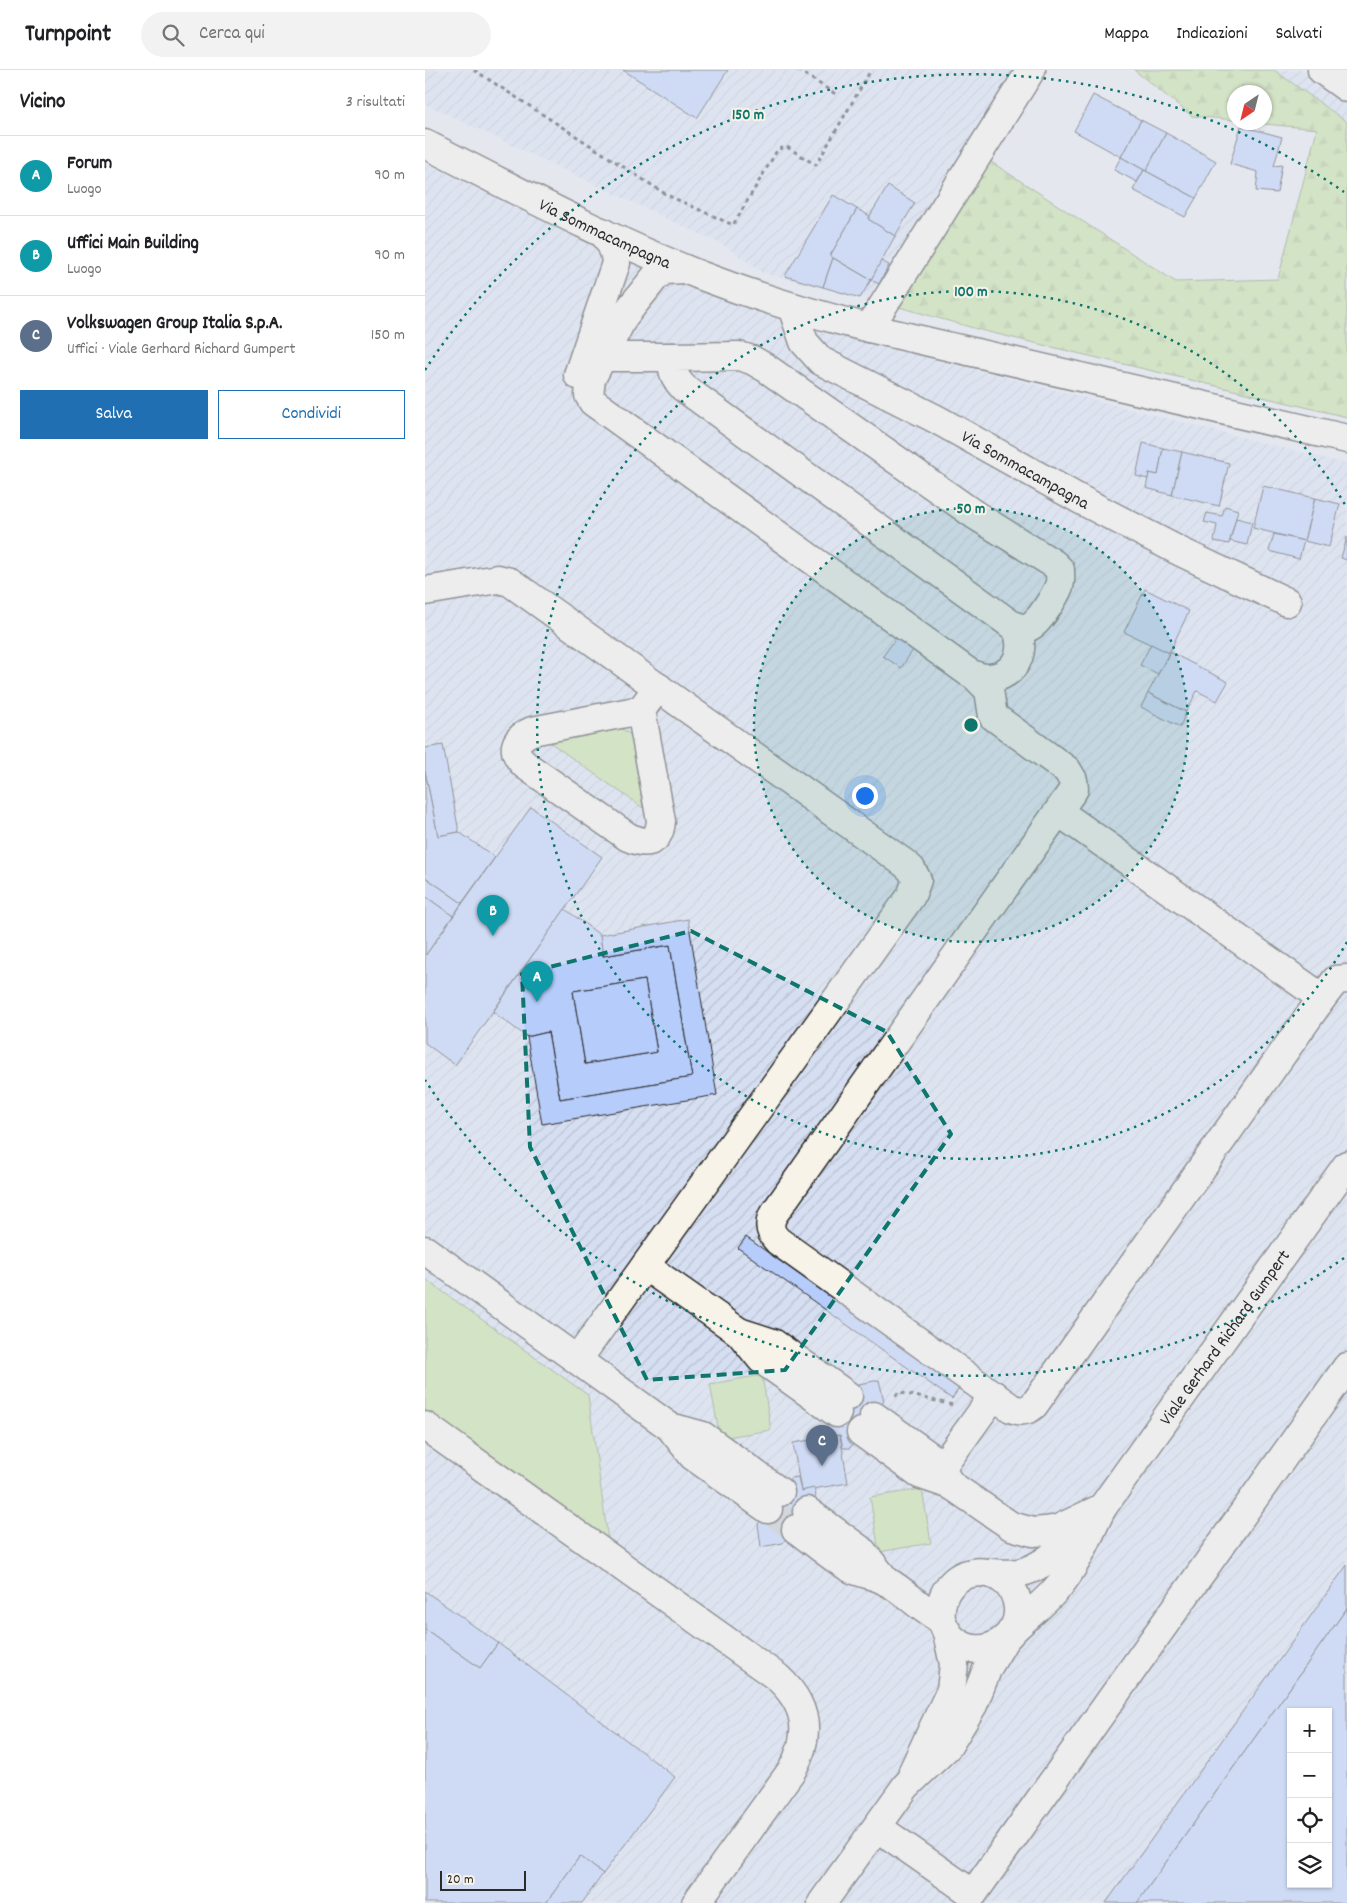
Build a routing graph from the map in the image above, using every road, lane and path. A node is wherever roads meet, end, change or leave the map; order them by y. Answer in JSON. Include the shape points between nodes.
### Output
{"nodes":[{"id":1,"x":474,"y":70,"type":"edge"},
{"id":2,"x":798,"y":70,"type":"edge"},
{"id":3,"x":871,"y":70,"type":"edge"},
{"id":4,"x":1031,"y":70,"type":"edge"},
{"id":5,"x":1322,"y":70,"type":"edge"},
{"id":6,"x":1347,"y":88,"type":"edge"},
{"id":7,"x":837,"y":95,"type":"dead end"},
{"id":8,"x":425,"y":144,"type":"edge"},
{"id":9,"x":602,"y":232,"type":"junction"},
{"id":10,"x":684,"y":269,"type":"junction"},
{"id":11,"x":792,"y":307,"type":"junction"},
{"id":12,"x":869,"y":328,"type":"junction"},
{"id":13,"x":602,"y":357,"type":"junction"},
{"id":14,"x":672,"y":357,"type":"junction"},
{"id":15,"x":601,"y":410,"type":"junction"},
{"id":16,"x":1347,"y":439,"type":"edge"},
{"id":17,"x":425,"y":591,"type":"edge"},
{"id":18,"x":1287,"y":602,"type":"dead end"},
{"id":19,"x":1011,"y":624,"type":"junction"},
{"id":20,"x":975,"y":676,"type":"junction"},
{"id":21,"x":657,"y":687,"type":"junction"},
{"id":22,"x":641,"y":710,"type":"junction"},
{"id":23,"x":1059,"y":812,"type":"junction"},
{"id":24,"x":1347,"y":979,"type":"edge"},
{"id":25,"x":1322,"y":998,"type":"junction"},
{"id":26,"x":1347,"y":1165,"type":"edge"},
{"id":27,"x":425,"y":1250,"type":"edge"},
{"id":28,"x":645,"y":1266,"type":"junction"},
{"id":29,"x":579,"y":1359,"type":"junction"},
{"id":30,"x":1347,"y":1366,"type":"edge"},
{"id":31,"x":984,"y":1388,"type":"junction"},
{"id":32,"x":842,"y":1405,"type":"dead end"},
{"id":33,"x":876,"y":1417,"type":"joint"},
{"id":34,"x":425,"y":1426,"type":"edge"},
{"id":35,"x":946,"y":1478,"type":"junction"},
{"id":36,"x":774,"y":1500,"type":"tunnel mouth"},
{"id":37,"x":1102,"y":1508,"type":"junction"},
{"id":38,"x":802,"y":1520,"type":"tunnel mouth"},
{"id":39,"x":987,"y":1573,"type":"junction"},
{"id":40,"x":944,"y":1627,"type":"junction"},
{"id":41,"x":1008,"y":1636,"type":"junction"},
{"id":42,"x":906,"y":1786,"type":"junction"},
{"id":43,"x":877,"y":1827,"type":"junction"},
{"id":44,"x":975,"y":1900,"type":"edge"},
{"id":45,"x":696,"y":1903,"type":"edge"},
{"id":46,"x":822,"y":1903,"type":"edge"}],
"edges":[{"from":1,"to":3,"type":"path","via":[[667,195],[733,225],[778,149],[787,147],[816,165]]},
{"from":2,"to":7,"type":"path"},
{"from":4,"to":12,"type":"street"},
{"from":5,"to":6,"type":"street"},
{"from":8,"to":9,"type":"street","name":"Via Sommacampagna"},
{"from":9,"to":10,"type":"street","name":"Via Sommacampagna"},
{"from":9,"to":15,"type":"street","via":[[610,240],[615,262],[578,372],[582,393]]},
{"from":10,"to":11,"type":"street","name":"Via Sommacampagna"},
{"from":10,"to":13,"type":"street","via":[[665,270],[656,276],[624,316]]},
{"from":11,"to":12,"type":"street","name":"Via Sommacampagna"},
{"from":11,"to":18,"type":"street","name":"Via Sommacampagna","via":[[804,342],[821,361],[936,419],[1173,548]]},
{"from":12,"to":16,"type":"street","name":"Via Sommacampagna"},
{"from":13,"to":14,"type":"street"},
{"from":13,"to":15,"type":"street","via":[[589,386],[589,395]]},
{"from":14,"to":19,"type":"street","via":[[672,371],[684,388]]},
{"from":14,"to":19,"type":"street","via":[[739,356],[759,364],[975,515],[1054,564],[1060,570],[1059,586],[1040,618],[1032,626]]},
{"from":15,"to":20,"type":"street"},
{"from":17,"to":21,"type":"street","via":[[498,579],[510,582]]},
{"from":19,"to":20,"type":"street","via":[[1021,641],[1020,655],[1011,668],[999,677]]},
{"from":20,"to":23,"type":"street","via":[[989,690],[993,716],[1071,774],[1074,789]]},
{"from":21,"to":22,"type":"street"},
{"from":21,"to":28,"type":"street","via":[[904,863],[917,880],[911,896]]},
{"from":22,"to":22,"type":"street","via":[[661,821],[656,837],[648,842],[628,837],[525,765],[515,751],[517,742],[532,731]]},
{"from":23,"to":25,"type":"street"},
{"from":23,"to":31,"type":"street","via":[[770,1222],[770,1229],[779,1241]]},
{"from":24,"to":25,"type":"street","via":[[1336,980]]},
{"from":25,"to":31,"type":"street","via":[[1035,1405],[1018,1410]]},
{"from":26,"to":37,"type":"street","name":"Viale Gerhard Richard Gumpert"},
{"from":27,"to":29,"type":"street"},
{"from":28,"to":29,"type":"street"},
{"from":28,"to":32,"type":"street","via":[[739,1332],[773,1343]]},
{"from":29,"to":36,"type":"street","via":[[670,1427],[703,1436]]},
{"from":30,"to":44,"type":"street"},
{"from":31,"to":33,"type":"path","via":[[958,1406],[898,1392]]},
{"from":31,"to":35,"type":"street"},
{"from":33,"to":35,"type":"street","via":[[919,1474]]},
{"from":34,"to":45,"type":"street","via":[[777,1677],[796,1698],[804,1732],[799,1757]]},
{"from":35,"to":37,"type":"street","via":[[1007,1524],[1033,1532],[1058,1529]]},
{"from":37,"to":39,"type":"street","name":"Viale Gerhard Richard Gumpert","via":[[1056,1552],[1030,1571]]},
{"from":37,"to":41,"type":"street","name":"Viale Gerhard Richard Gumpert","via":[[1073,1569]]},
{"from":38,"to":40,"type":"street","via":[[851,1569],[887,1582]]},
{"from":39,"to":40,"type":"street","via":[[974,1572],[951,1584],[943,1595],[940,1608]]},
{"from":39,"to":41,"type":"street","via":[[999,1577],[1015,1596],[1017,1620]]},
{"from":40,"to":41,"type":"street","via":[[956,1642],[968,1648],[993,1647]]},
{"from":40,"to":42,"type":"street","name":"Viale Gerhard Richard Gumpert","via":[[954,1664],[951,1690]]},
{"from":41,"to":42,"type":"street","name":"Viale Gerhard Richard Gumpert","via":[[988,1667],[973,1705],[948,1746]]},
{"from":42,"to":43,"type":"street","name":"Viale Gerhard Richard Gumpert"},
{"from":43,"to":44,"type":"street"},
{"from":43,"to":46,"type":"street","name":"Viale Gerhard Richard Gumpert"}]}
